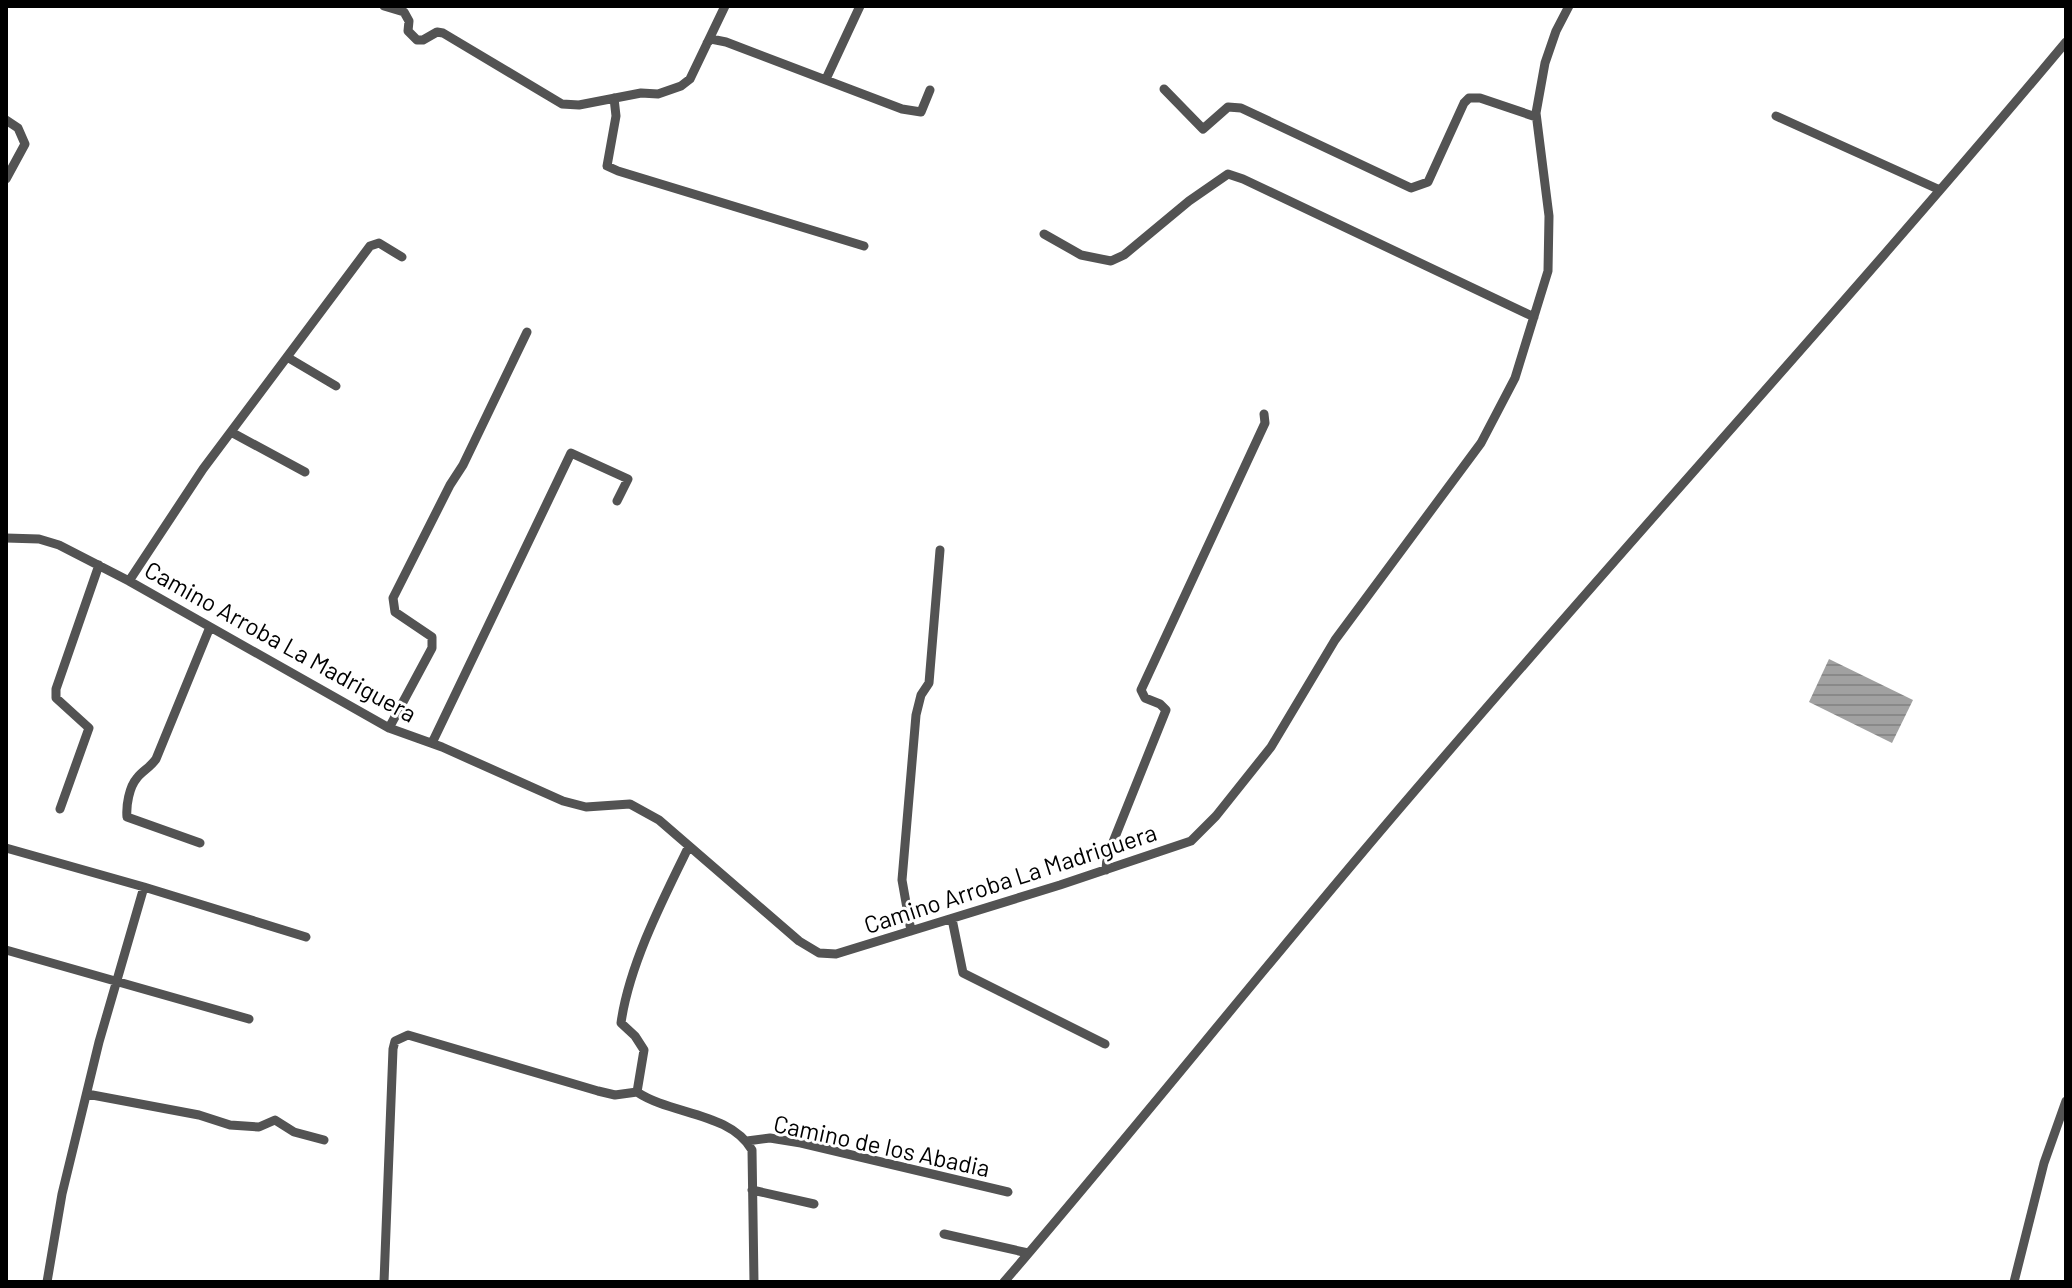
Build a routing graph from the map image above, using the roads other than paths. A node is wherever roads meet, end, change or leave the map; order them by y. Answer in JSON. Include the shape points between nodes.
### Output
{"nodes":[{"id":1,"x":384,"y":6,"type":"edge"},
{"id":2,"x":725,"y":6,"type":"edge"},
{"id":3,"x":860,"y":6,"type":"edge"},
{"id":4,"x":1569,"y":6,"type":"edge"},
{"id":5,"x":2066,"y":42,"type":"edge"},
{"id":6,"x":704,"y":45,"type":"junction"},
{"id":7,"x":826,"y":79,"type":"junction"},
{"id":8,"x":1164,"y":89,"type":"dead end"},
{"id":9,"x":930,"y":90,"type":"dead end"},
{"id":10,"x":614,"y":98,"type":"junction"},
{"id":11,"x":1776,"y":116,"type":"dead end"},
{"id":12,"x":1536,"y":117,"type":"junction"},
{"id":13,"x":6,"y":120,"type":"edge"},
{"id":14,"x":6,"y":179,"type":"edge"},
{"id":15,"x":1940,"y":190,"type":"junction"},
{"id":16,"x":1044,"y":234,"type":"dead end"},
{"id":17,"x":864,"y":246,"type":"dead end"},
{"id":18,"x":402,"y":257,"type":"dead end"},
{"id":19,"x":1534,"y":317,"type":"junction"},
{"id":20,"x":527,"y":332,"type":"dead end"},
{"id":21,"x":287,"y":357,"type":"junction"},
{"id":22,"x":336,"y":386,"type":"dead end"},
{"id":23,"x":1264,"y":414,"type":"dead end"},
{"id":24,"x":231,"y":432,"type":"junction"},
{"id":25,"x":305,"y":472,"type":"dead end"},
{"id":26,"x":617,"y":501,"type":"dead end"},
{"id":27,"x":6,"y":538,"type":"edge"},
{"id":28,"x":940,"y":550,"type":"dead end"},
{"id":29,"x":99,"y":565,"type":"junction"},
{"id":30,"x":129,"y":581,"type":"junction"},
{"id":31,"x":210,"y":627,"type":"junction"},
{"id":32,"x":389,"y":728,"type":"junction"},
{"id":33,"x":432,"y":743,"type":"junction"},
{"id":34,"x":60,"y":809,"type":"dead end"},
{"id":35,"x":200,"y":843,"type":"dead end"},
{"id":36,"x":689,"y":846,"type":"junction"},
{"id":37,"x":6,"y":848,"type":"edge"},
{"id":38,"x":1106,"y":870,"type":"junction"},
{"id":39,"x":144,"y":887,"type":"junction"},
{"id":40,"x":952,"y":919,"type":"junction"},
{"id":41,"x":911,"y":931,"type":"junction"},
{"id":42,"x":306,"y":937,"type":"dead end"},
{"id":43,"x":6,"y":950,"type":"edge"},
{"id":44,"x":117,"y":983,"type":"junction"},
{"id":45,"x":249,"y":1019,"type":"dead end"},
{"id":46,"x":1105,"y":1044,"type":"dead end"},
{"id":47,"x":637,"y":1092,"type":"junction"},
{"id":48,"x":87,"y":1094,"type":"junction"},
{"id":49,"x":2066,"y":1101,"type":"edge"},
{"id":50,"x":324,"y":1140,"type":"dead end"},
{"id":51,"x":747,"y":1141,"type":"junction"},
{"id":52,"x":752,"y":1190,"type":"junction"},
{"id":53,"x":1008,"y":1192,"type":"dead end"},
{"id":54,"x":814,"y":1204,"type":"dead end"},
{"id":55,"x":944,"y":1234,"type":"dead end"},
{"id":56,"x":1028,"y":1253,"type":"junction"},
{"id":57,"x":47,"y":1282,"type":"edge"},
{"id":58,"x":384,"y":1282,"type":"edge"},
{"id":59,"x":754,"y":1282,"type":"edge"},
{"id":60,"x":1004,"y":1282,"type":"edge"},
{"id":61,"x":2014,"y":1282,"type":"edge"}],
"edges":[{"from":1,"to":10,"type":"street","via":[[404,12],[408,31],[417,40],[443,33],[562,104]]},
{"from":2,"to":6,"type":"street"},
{"from":3,"to":7,"type":"street"},
{"from":4,"to":12,"type":"street","name":"Camino Arroba La Madriguera","via":[[1545,63]]},
{"from":5,"to":15,"type":"street"},
{"from":6,"to":7,"type":"street","via":[[711,39],[726,42]]},
{"from":6,"to":10,"type":"street","via":[[690,79],[681,86]]},
{"from":7,"to":9,"type":"street","via":[[921,112]]},
{"from":8,"to":12,"type":"street","via":[[1203,129],[1228,107],[1241,108],[1411,188],[1428,182],[1469,98]]},
{"from":10,"to":17,"type":"street","via":[[607,166]]},
{"from":11,"to":15,"type":"street"},
{"from":12,"to":19,"type":"street","name":"Camino Arroba La Madriguera","via":[[1549,243],[1548,271]]},
{"from":13,"to":14,"type":"street","via":[[18,128],[25,144]]},
{"from":15,"to":56,"type":"street","via":[[1371,842]]},
{"from":16,"to":19,"type":"street","via":[[1081,255],[1111,261],[1228,174]]},
{"from":18,"to":21,"type":"street","via":[[379,243],[370,246]]},
{"from":19,"to":38,"type":"street","name":"Camino Arroba La Madriguera","via":[[1515,378],[1481,443],[1335,640],[1271,747],[1191,841]]},
{"from":20,"to":32,"type":"street","via":[[393,598],[395,612],[432,637],[432,648]]},
{"from":21,"to":22,"type":"street"},
{"from":21,"to":24,"type":"street"},
{"from":23,"to":38,"type":"street","via":[[1265,423],[1141,690],[1166,710]]},
{"from":24,"to":25,"type":"street"},
{"from":24,"to":30,"type":"street"},
{"from":26,"to":33,"type":"street","via":[[628,479],[571,453]]},
{"from":27,"to":29,"type":"street","name":"Camino Arroba La Madriguera","via":[[39,539]]},
{"from":28,"to":41,"type":"street","via":[[929,683],[916,715],[902,880]]},
{"from":29,"to":30,"type":"street","name":"Camino Arroba La Madriguera"},
{"from":29,"to":34,"type":"street","via":[[56,689],[56,698],[89,728]]},
{"from":30,"to":31,"type":"street","name":"Camino Arroba La Madriguera"},
{"from":31,"to":32,"type":"street","name":"Camino Arroba La Madriguera"},
{"from":31,"to":35,"type":"street","via":[[156,759],[136,778],[126,806],[127,817]]},
{"from":32,"to":33,"type":"street","name":"Camino Arroba La Madriguera"},
{"from":33,"to":36,"type":"street","name":"Camino Arroba La Madriguera","via":[[563,801],[586,807],[630,804]]},
{"from":36,"to":41,"type":"street","name":"Camino Arroba La Madriguera","via":[[819,953],[836,954]]},
{"from":36,"to":47,"type":"street","via":[[657,911],[624,1004],[621,1023],[644,1050]]},
{"from":37,"to":39,"type":"street"},
{"from":38,"to":40,"type":"street","name":"Camino Arroba La Madriguera"},
{"from":39,"to":42,"type":"street"},
{"from":39,"to":44,"type":"street"},
{"from":40,"to":41,"type":"street","name":"Camino Arroba La Madriguera"},
{"from":40,"to":46,"type":"street","via":[[963,973]]},
{"from":43,"to":44,"type":"street"},
{"from":44,"to":45,"type":"street"},
{"from":44,"to":48,"type":"street"},
{"from":47,"to":51,"type":"street","name":"Camino de los Abadia","via":[[651,1102],[713,1121]]},
{"from":47,"to":58,"type":"street","name":"Camino de los Abadia","via":[[615,1095],[448,1045],[400,1037],[392,1062]]},
{"from":48,"to":50,"type":"street","via":[[230,1125],[259,1127],[275,1120]]},
{"from":48,"to":57,"type":"street"},
{"from":49,"to":61,"type":"street","via":[[2044,1163]]},
{"from":51,"to":52,"type":"street","name":"Camino de los Abadia","via":[[752,1150]]},
{"from":51,"to":53,"type":"street","name":"Camino de los Abadia","via":[[801,1143]]},
{"from":52,"to":54,"type":"street"},
{"from":52,"to":59,"type":"street","name":"Camino de los Abadia"},
{"from":55,"to":56,"type":"street"},
{"from":56,"to":60,"type":"street"}]}
